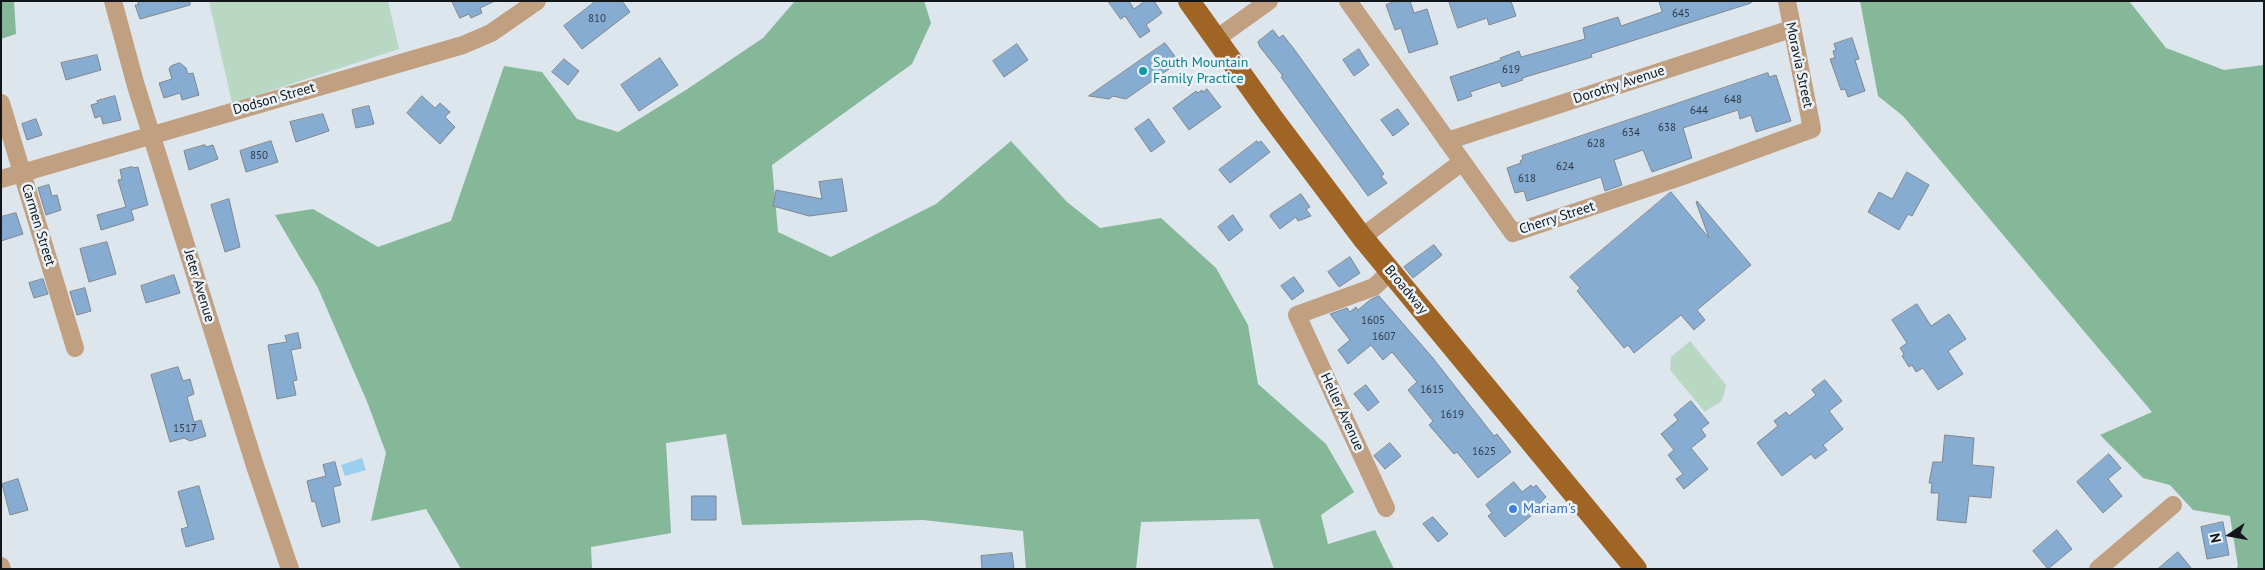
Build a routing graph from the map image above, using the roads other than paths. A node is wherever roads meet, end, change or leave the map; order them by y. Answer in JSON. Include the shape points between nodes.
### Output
{"nodes":[{"id":1,"x":113,"y":1,"type":"edge"},
{"id":2,"x":538,"y":1,"type":"edge"},
{"id":3,"x":1189,"y":1,"type":"edge"},
{"id":4,"x":1270,"y":1,"type":"edge"},
{"id":5,"x":1348,"y":1,"type":"edge"},
{"id":6,"x":1787,"y":1,"type":"edge"},
{"id":7,"x":1791,"y":29,"type":"junction"},
{"id":8,"x":1216,"y":39,"type":"junction"},
{"id":9,"x":1,"y":103,"type":"edge"},
{"id":10,"x":1812,"y":129,"type":"joint"},
{"id":11,"x":152,"y":135,"type":"junction"},
{"id":12,"x":1447,"y":141,"type":"junction"},
{"id":13,"x":1462,"y":162,"type":"junction"},
{"id":14,"x":22,"y":173,"type":"junction"},
{"id":15,"x":1,"y":179,"type":"edge"},
{"id":16,"x":1362,"y":237,"type":"junction"},
{"id":17,"x":1391,"y":272,"type":"junction"},
{"id":18,"x":75,"y":348,"type":"dead end"},
{"id":19,"x":2173,"y":505,"type":"dead end"},
{"id":20,"x":1386,"y":508,"type":"dead end"},
{"id":21,"x":290,"y":569,"type":"edge"},
{"id":22,"x":1636,"y":569,"type":"edge"},
{"id":23,"x":2098,"y":569,"type":"edge"}],
"edges":[{"from":1,"to":11,"type":"street","name":"Jeter Avenue"},
{"from":2,"to":11,"type":"street","name":"Dodson Street","via":[[498,29],[463,45]]},
{"from":3,"to":8,"type":"main road","name":"Broadway"},
{"from":4,"to":8,"type":"street"},
{"from":5,"to":12,"type":"street","name":"Cherry Street"},
{"from":6,"to":7,"type":"street","name":"Moravia Street"},
{"from":7,"to":10,"type":"street","name":"Moravia Street"},
{"from":7,"to":12,"type":"street","name":"Dorothy Avenue"},
{"from":8,"to":16,"type":"main road","name":"Broadway"},
{"from":9,"to":14,"type":"street","name":"Carmen Street"},
{"from":10,"to":13,"type":"street","name":"Cherry Street","via":[[1512,233]]},
{"from":11,"to":14,"type":"street","name":"Dodson Street"},
{"from":11,"to":21,"type":"street","name":"Jeter Avenue"},
{"from":12,"to":13,"type":"street","name":"Cherry Street"},
{"from":13,"to":16,"type":"street"},
{"from":14,"to":15,"type":"street","name":"Dodson Street"},
{"from":14,"to":18,"type":"street","name":"Carmen Street"},
{"from":16,"to":17,"type":"main road","name":"Broadway"},
{"from":17,"to":20,"type":"street","name":"Heller Avenue","via":[[1374,287],[1297,316]]},
{"from":17,"to":22,"type":"main road","name":"Broadway"},
{"from":19,"to":23,"type":"street"}]}
